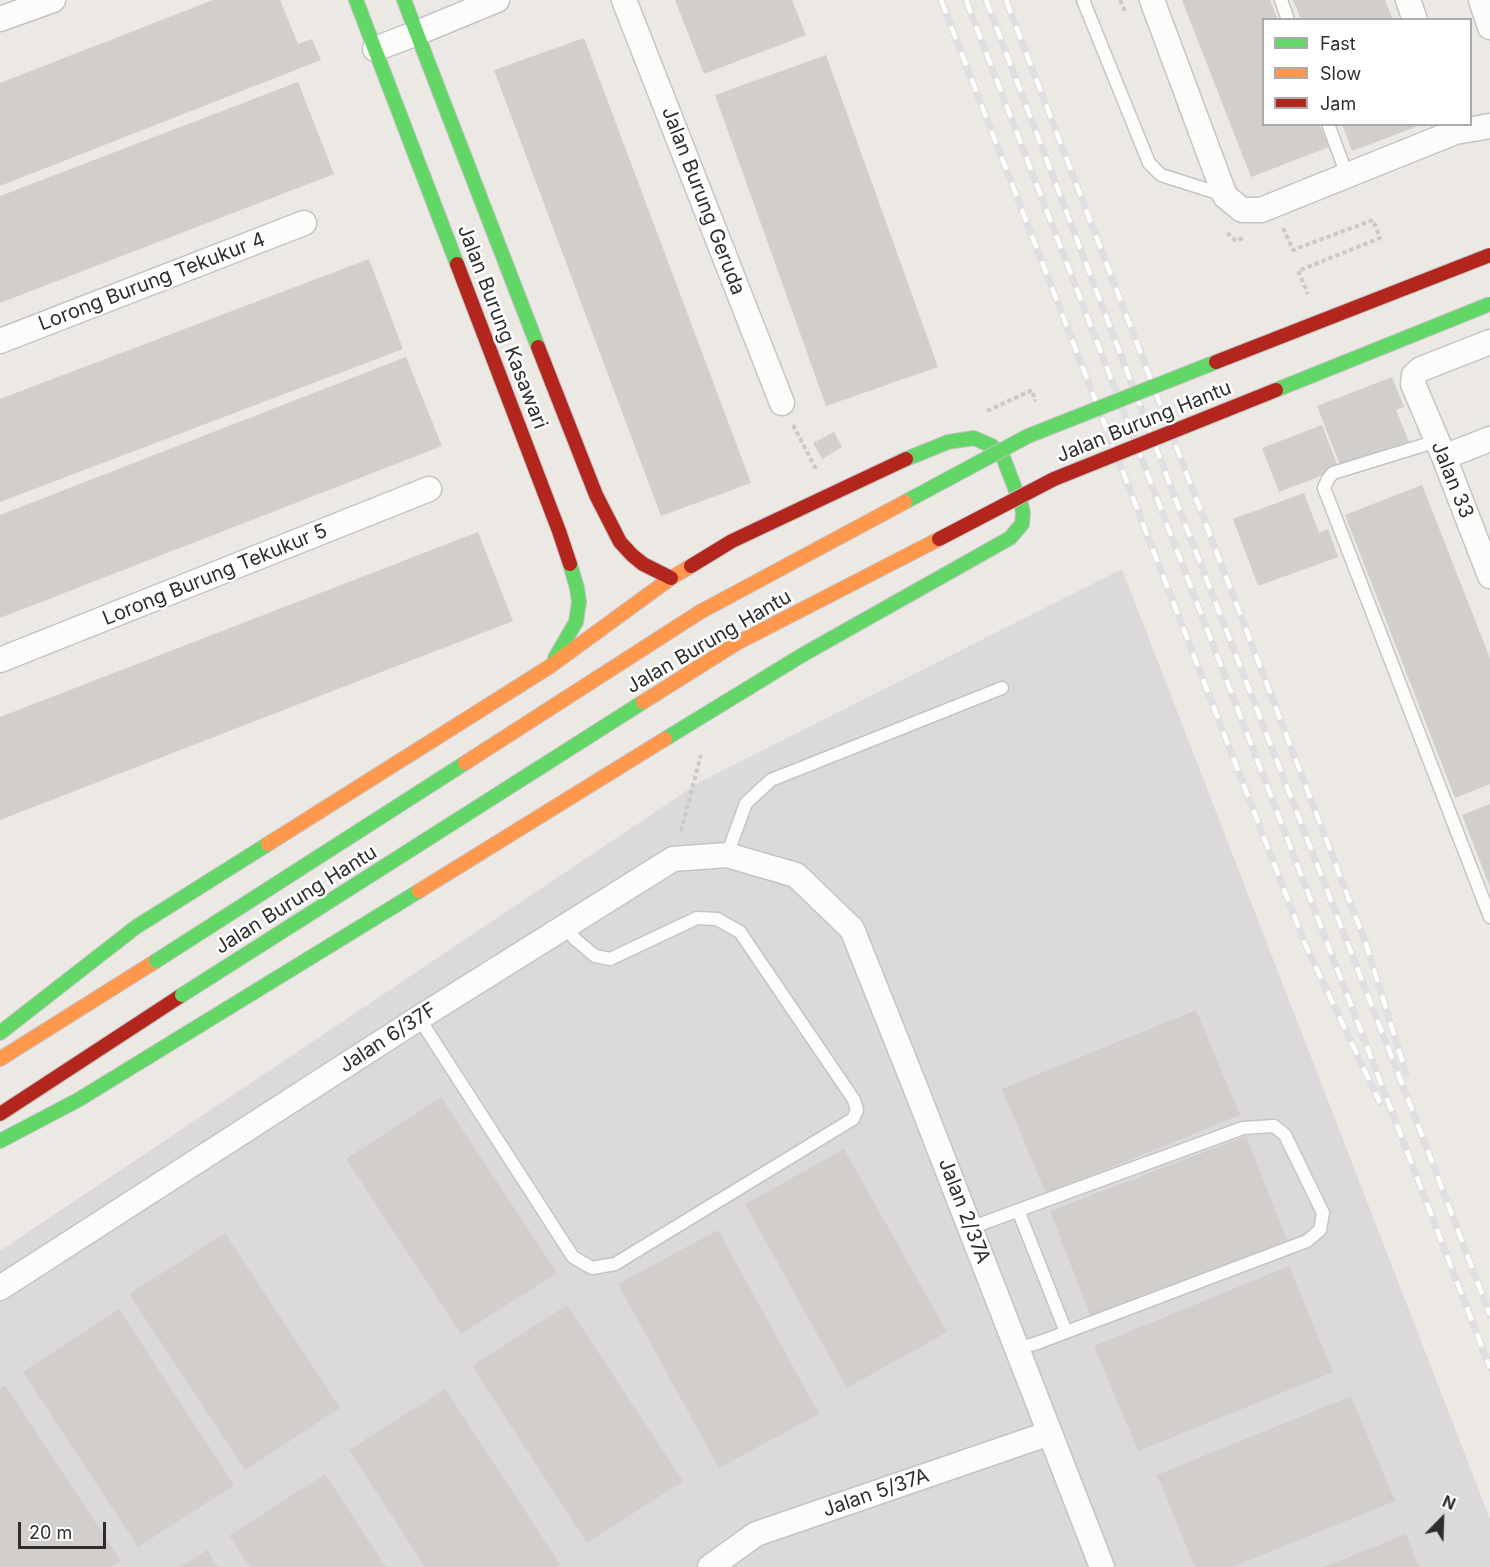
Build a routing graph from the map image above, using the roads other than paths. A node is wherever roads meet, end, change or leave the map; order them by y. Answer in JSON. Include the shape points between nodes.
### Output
{"nodes":[{"id":1,"x":53,"y":0,"type":"edge"},
{"id":2,"x":356,"y":0,"type":"edge"},
{"id":3,"x":404,"y":0,"type":"edge"},
{"id":4,"x":496,"y":0,"type":"edge"},
{"id":5,"x":624,"y":0,"type":"edge"},
{"id":6,"x":1083,"y":0,"type":"edge"},
{"id":7,"x":1152,"y":0,"type":"edge"},
{"id":8,"x":1281,"y":0,"type":"edge"},
{"id":9,"x":1408,"y":0,"type":"edge"},
{"id":10,"x":1481,"y":0,"type":"edge"},
{"id":11,"x":1287,"y":18,"type":"edge"},
{"id":12,"x":1414,"y":18,"type":"edge"},
{"id":13,"x":0,"y":19,"type":"edge"},
{"id":14,"x":1490,"y":27,"type":"edge"},
{"id":15,"x":417,"y":33,"type":"junction"},
{"id":16,"x":375,"y":49,"type":"junction"},
{"id":17,"x":1329,"y":126,"type":"edge"},
{"id":18,"x":1473,"y":129,"type":"edge"},
{"id":19,"x":1347,"y":175,"type":"junction"},
{"id":20,"x":1226,"y":196,"type":"junction"},
{"id":21,"x":304,"y":224,"type":"dead end"},
{"id":22,"x":1490,"y":255,"type":"edge"},
{"id":23,"x":1490,"y":304,"type":"edge"},
{"id":24,"x":0,"y":341,"type":"edge"},
{"id":25,"x":1490,"y":342,"type":"edge"},
{"id":26,"x":782,"y":403,"type":"road end"},
{"id":27,"x":1490,"y":440,"type":"edge"},
{"id":28,"x":1440,"y":449,"type":"junction"},
{"id":29,"x":429,"y":489,"type":"dead end"},
{"id":30,"x":1490,"y":576,"type":"edge"},
{"id":31,"x":671,"y":578,"type":"junction"},
{"id":32,"x":0,"y":660,"type":"edge"},
{"id":33,"x":549,"y":667,"type":"junction"},
{"id":34,"x":1002,"y":688,"type":"dead end"},
{"id":35,"x":727,"y":855,"type":"junction"},
{"id":36,"x":796,"y":875,"type":"joint"},
{"id":37,"x":1490,"y":917,"type":"edge"},
{"id":38,"x":565,"y":926,"type":"junction"},
{"id":39,"x":419,"y":1018,"type":"junction"},
{"id":40,"x":0,"y":1033,"type":"edge"},
{"id":41,"x":0,"y":1059,"type":"edge"},
{"id":42,"x":0,"y":1114,"type":"edge"},
{"id":43,"x":0,"y":1140,"type":"edge"},
{"id":44,"x":1018,"y":1210,"type":"junction"},
{"id":45,"x":970,"y":1228,"type":"junction"},
{"id":46,"x":0,"y":1288,"type":"edge"},
{"id":47,"x":1066,"y":1332,"type":"junction"},
{"id":48,"x":1017,"y":1349,"type":"junction"},
{"id":49,"x":1050,"y":1433,"type":"junction"},
{"id":50,"x":710,"y":1567,"type":"edge"},
{"id":51,"x":1102,"y":1567,"type":"edge"}],
"edges":[{"from":1,"to":13,"type":"street"},
{"from":2,"to":16,"type":"main road","name":"Jalan Burung Kasawari"},
{"from":3,"to":15,"type":"main road","name":"Jalan Burung Kasawari"},
{"from":4,"to":15,"type":"street"},
{"from":5,"to":26,"type":"street","name":"Jalan Burung Geruda"},
{"from":6,"to":20,"type":"lane","via":[[1149,163],[1161,175]]},
{"from":7,"to":20,"type":"street"},
{"from":8,"to":11,"type":"lane"},
{"from":9,"to":12,"type":"street"},
{"from":10,"to":14,"type":"street"},
{"from":15,"to":16,"type":"street"},
{"from":15,"to":31,"type":"main road","name":"Jalan Burung Kasawari","via":[[596,495],[620,542],[643,564]]},
{"from":16,"to":33,"type":"main road","name":"Jalan Burung Kasawari","via":[[578,588],[576,622]]},
{"from":17,"to":19,"type":"lane"},
{"from":18,"to":19,"type":"street"},
{"from":19,"to":20,"type":"street","via":[[1261,210],[1242,210]]},
{"from":21,"to":24,"type":"street","name":"Lorong Burung Tekukur 4"},
{"from":22,"to":41,"type":"main road","name":"Jalan Burung Hantu","bridge":true,"via":[[1028,436],[700,612]]},
{"from":23,"to":42,"type":"main road","name":"Jalan Burung Hantu","bridge":true,"via":[[1054,479],[736,644]]},
{"from":25,"to":28,"type":"street","name":"Jalan 33","via":[[1414,375],[1413,384]]},
{"from":27,"to":28,"type":"street"},
{"from":28,"to":30,"type":"street","name":"Jalan 33"},
{"from":28,"to":37,"type":"lane","via":[[1333,473],[1324,488]]},
{"from":29,"to":32,"type":"street","name":"Lorong Burung Tekukur 5"},
{"from":31,"to":33,"type":"main road"},
{"from":31,"to":43,"type":"main road","via":[[732,542],[948,442],[974,438],[992,446],[1003,457],[1023,513],[1022,524],[1010,538],[804,654],[78,1100]]},
{"from":33,"to":40,"type":"main road","via":[[136,927]]},
{"from":34,"to":35,"type":"lane","via":[[771,780],[746,803]]},
{"from":35,"to":36,"type":"street","name":"Jalan 6/37F"},
{"from":35,"to":38,"type":"street","name":"Jalan 6/37F","via":[[673,859]]},
{"from":36,"to":45,"type":"street","name":"Jalan 2/37A","via":[[852,929]]},
{"from":38,"to":39,"type":"street","name":"Jalan 6/37F"},
{"from":38,"to":39,"type":"lane","via":[[595,956],[610,959],[697,918],[717,919],[740,932],[854,1100],[857,1110],[853,1119],[615,1264],[592,1268],[573,1257]]},
{"from":39,"to":46,"type":"street","name":"Jalan 6/37F"},
{"from":44,"to":45,"type":"lane"},
{"from":44,"to":47,"type":"lane"},
{"from":44,"to":47,"type":"lane","via":[[1243,1128],[1274,1126],[1285,1135],[1323,1214],[1320,1230],[1307,1241]]},
{"from":45,"to":48,"type":"street","name":"Jalan 2/37A"},
{"from":47,"to":48,"type":"lane"},
{"from":48,"to":49,"type":"street","name":"Jalan 2/37A"},
{"from":49,"to":50,"type":"street","name":"Jalan 5/37A","via":[[756,1534]]},
{"from":49,"to":51,"type":"street","name":"Jalan 2/37A"}]}
